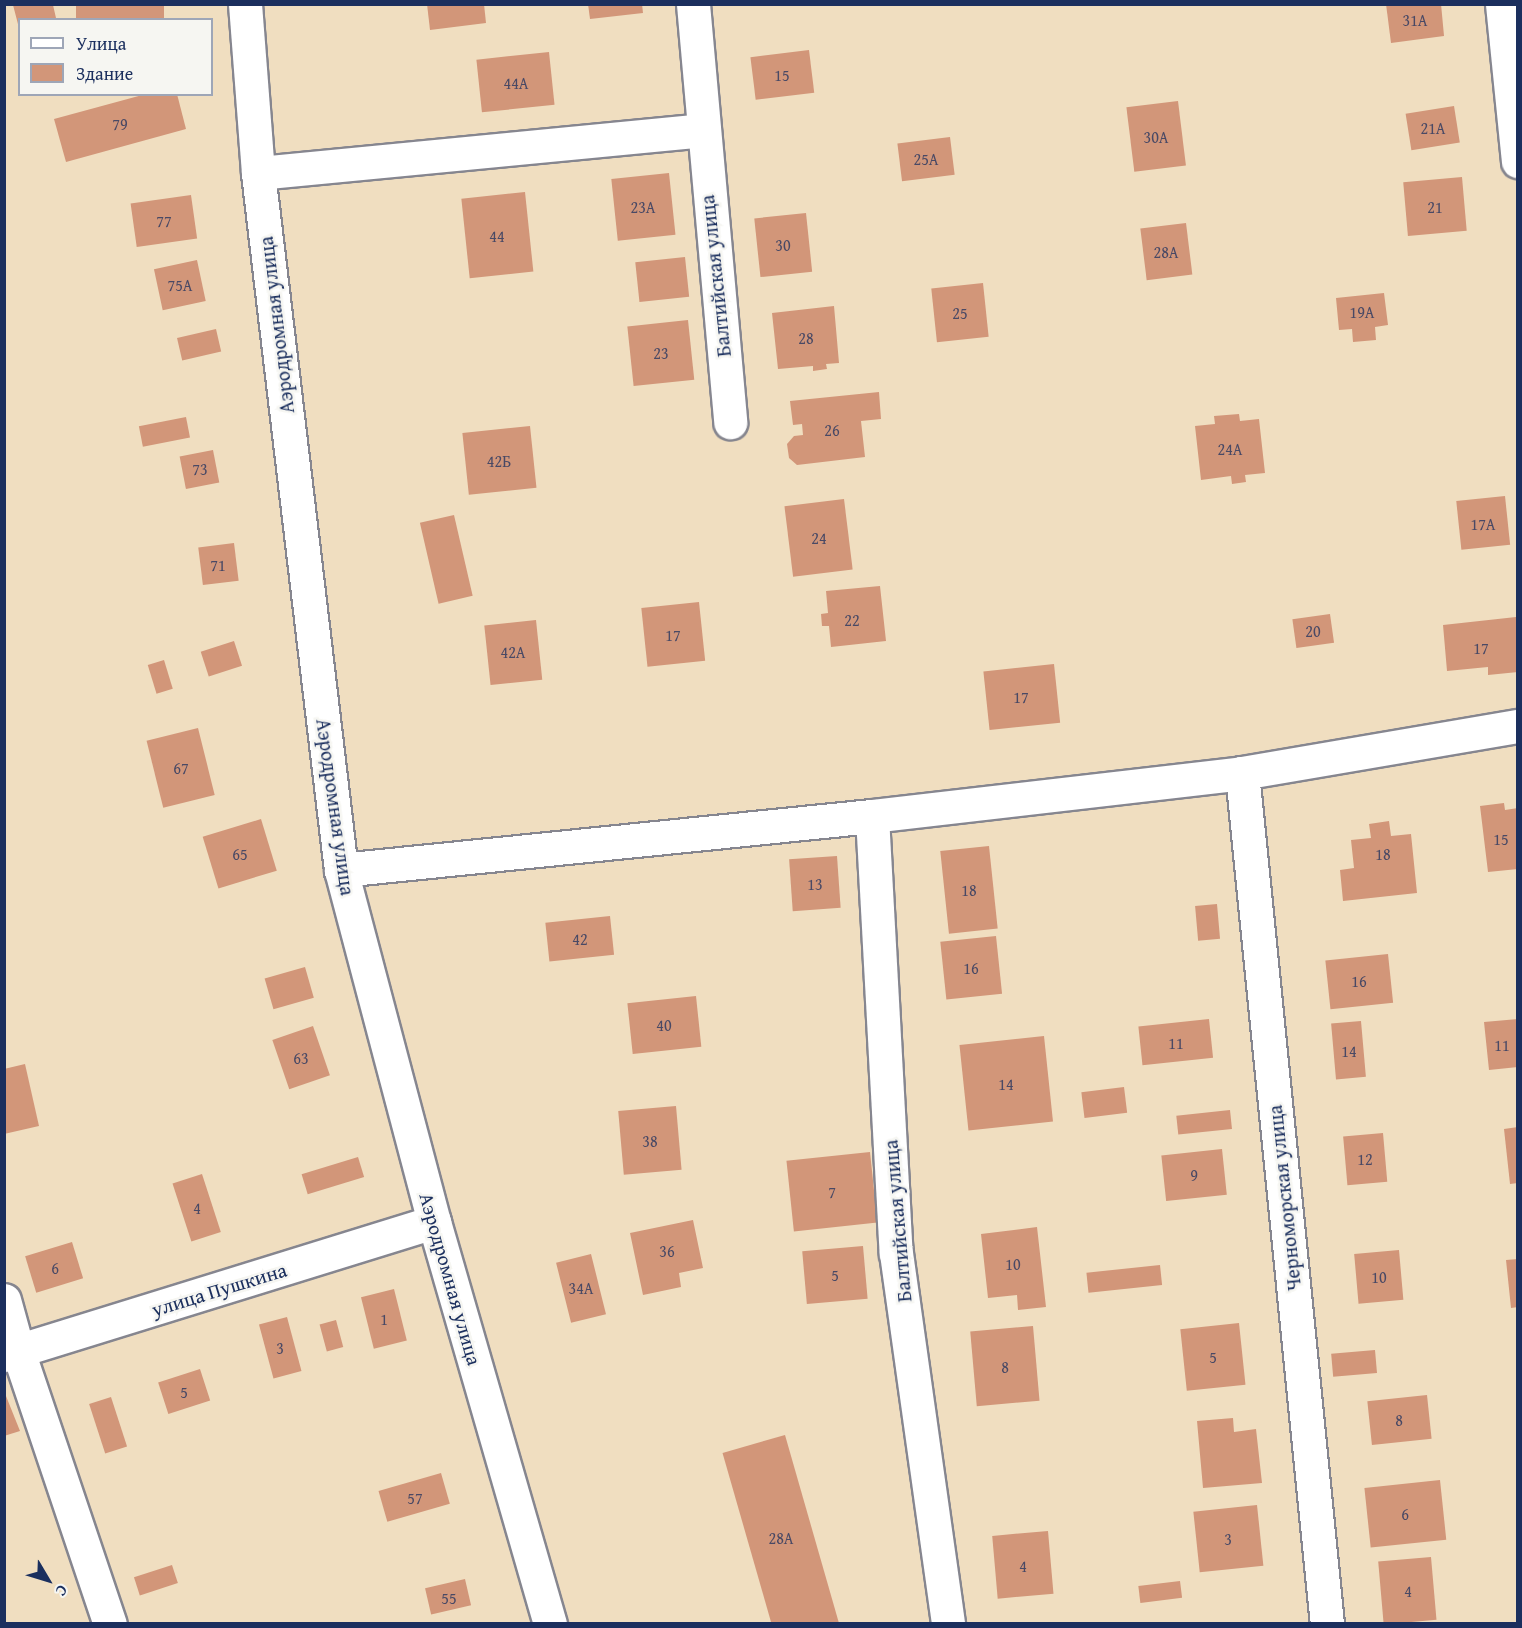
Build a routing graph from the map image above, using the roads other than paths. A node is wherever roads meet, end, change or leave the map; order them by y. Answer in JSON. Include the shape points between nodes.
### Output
{"nodes":[{"id":1,"x":245,"y":4,"type":"edge"},
{"id":2,"x":693,"y":4,"type":"edge"},
{"id":3,"x":1502,"y":4,"type":"edge"},
{"id":4,"x":701,"y":130,"type":"junction"},
{"id":5,"x":1518,"y":161,"type":"edge"},
{"id":6,"x":258,"y":173,"type":"junction"},
{"id":7,"x":730,"y":422,"type":"dead end"},
{"id":8,"x":1518,"y":726,"type":"edge"},
{"id":9,"x":1242,"y":772,"type":"junction"},
{"id":10,"x":872,"y":816,"type":"junction"},
{"id":11,"x":341,"y":870,"type":"junction"},
{"id":12,"x":434,"y":1222,"type":"junction"},
{"id":13,"x":4,"y":1300,"type":"edge"},
{"id":14,"x":11,"y":1353,"type":"edge"},
{"id":15,"x":110,"y":1623,"type":"edge"},
{"id":16,"x":550,"y":1623,"type":"edge"},
{"id":17,"x":948,"y":1623,"type":"edge"},
{"id":18,"x":1327,"y":1623,"type":"edge"}],
"edges":[{"from":1,"to":6,"type":"street","name":"Аэродромная улица"},
{"from":2,"to":4,"type":"street","name":"Балтийская улица"},
{"from":3,"to":5,"type":"street"},
{"from":4,"to":6,"type":"street"},
{"from":4,"to":7,"type":"street","name":"Балтийская улица"},
{"from":6,"to":11,"type":"street","name":"Аэродромная улица"},
{"from":8,"to":9,"type":"street"},
{"from":9,"to":10,"type":"street"},
{"from":9,"to":18,"type":"street","name":"Черноморская улица"},
{"from":10,"to":11,"type":"street"},
{"from":10,"to":17,"type":"street","name":"Балтийская улица","via":[[896,1253]]},
{"from":11,"to":12,"type":"street","name":"Аэродромная улица"},
{"from":12,"to":14,"type":"street","name":"улица Пушкина"},
{"from":12,"to":16,"type":"street","name":"Аэродромная улица"},
{"from":13,"to":14,"type":"street"},
{"from":14,"to":15,"type":"street"}]}
